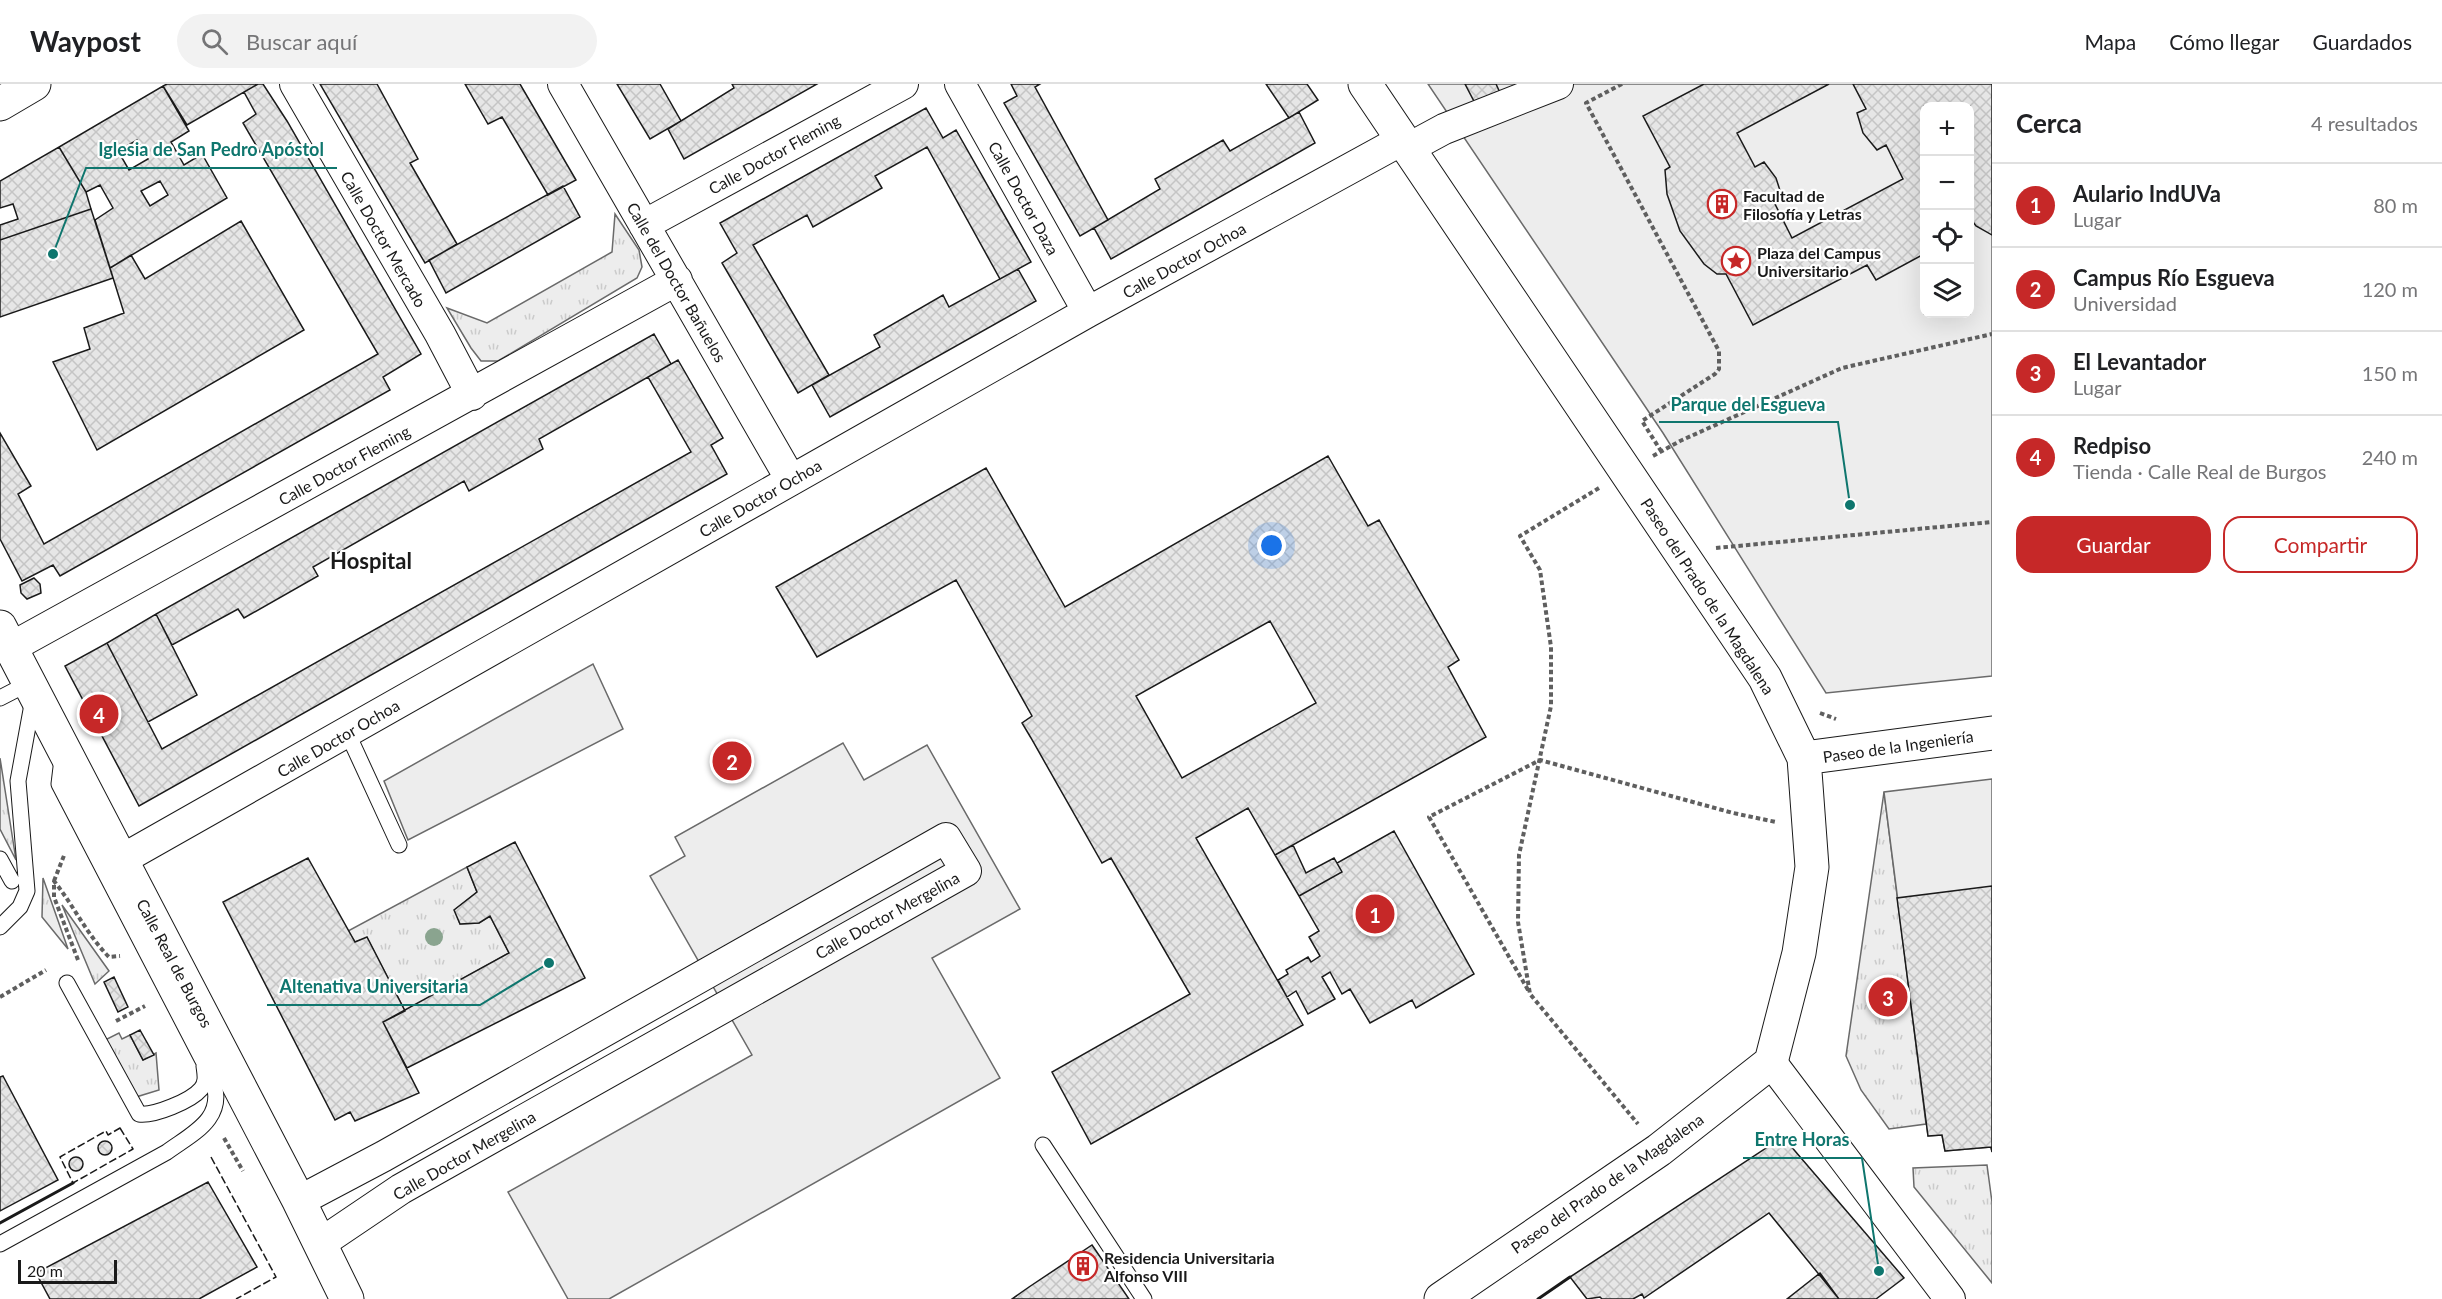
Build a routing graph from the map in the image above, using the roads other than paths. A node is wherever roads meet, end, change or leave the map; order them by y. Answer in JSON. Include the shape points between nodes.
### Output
{"nodes":[{"id":1,"x":34,"y":84,"type":"edge"},
{"id":2,"x":295,"y":84,"type":"edge"},
{"id":3,"x":563,"y":84,"type":"edge"},
{"id":4,"x":903,"y":84,"type":"edge"},
{"id":5,"x":960,"y":84,"type":"edge"},
{"id":6,"x":1365,"y":84,"type":"edge"},
{"id":7,"x":1558,"y":84,"type":"edge"},
{"id":8,"x":0,"y":104,"type":"edge"},
{"id":9,"x":1404,"y":145,"type":"junction"},
{"id":10,"x":644,"y":225,"type":"junction"},
{"id":11,"x":677,"y":280,"type":"junction"},
{"id":12,"x":1088,"y":312,"type":"junction"},
{"id":13,"x":472,"y":395,"type":"junction"},
{"id":14,"x":791,"y":480,"type":"junction"},
{"id":15,"x":3,"y":645,"type":"edge"},
{"id":16,"x":32,"y":688,"type":"junction"},
{"id":17,"x":0,"y":698,"type":"edge"},
{"id":18,"x":348,"y":732,"type":"junction"},
{"id":19,"x":1992,"y":733,"type":"edge"},
{"id":20,"x":63,"y":753,"type":"junction"},
{"id":21,"x":1804,"y":758,"type":"junction"},
{"id":22,"x":399,"y":845,"type":"dead end"},
{"id":23,"x":0,"y":859,"type":"edge"},
{"id":24,"x":122,"y":860,"type":"junction"},
{"id":25,"x":12,"y":881,"type":"dead end"},
{"id":26,"x":0,"y":927,"type":"edge"},
{"id":27,"x":67,"y":983,"type":"dead end"},
{"id":28,"x":1771,"y":1062,"type":"junction"},
{"id":29,"x":204,"y":1066,"type":"junction"},
{"id":30,"x":1043,"y":1145,"type":"dead end"},
{"id":31,"x":299,"y":1200,"type":"junction"},
{"id":32,"x":321,"y":1243,"type":"junction"},
{"id":33,"x":0,"y":1244,"type":"edge"},
{"id":34,"x":1940,"y":1296,"type":"edge"},
{"id":35,"x":345,"y":1298,"type":"edge"},
{"id":36,"x":1144,"y":1299,"type":"edge"},
{"id":37,"x":1441,"y":1299,"type":"edge"}],
"edges":[{"from":1,"to":8,"type":"street"},
{"from":2,"to":13,"type":"street","name":"Calle Doctor Mercado"},
{"from":3,"to":10,"type":"street","name":"Calle del Doctor Bañuelos"},
{"from":4,"to":10,"type":"street","name":"Calle Doctor Fleming"},
{"from":5,"to":12,"type":"street","name":"Calle Doctor Daza"},
{"from":6,"to":9,"type":"street","name":"Paseo del Prado de la Magdalena"},
{"from":7,"to":9,"type":"street"},
{"from":9,"to":12,"type":"street","name":"Calle Doctor Ochoa"},
{"from":9,"to":21,"type":"street","name":"Paseo del Prado de la Magdalena","via":[[1639,464],[1765,678]]},
{"from":10,"to":11,"type":"street","name":"Calle del Doctor Bañuelos"},
{"from":11,"to":13,"type":"street","name":"Calle Doctor Fleming"},
{"from":11,"to":14,"type":"street","name":"Calle del Doctor Bañuelos"},
{"from":12,"to":14,"type":"street","name":"Calle Doctor Ochoa"},
{"from":13,"to":15,"type":"street","name":"Calle Doctor Fleming"},
{"from":14,"to":18,"type":"street","name":"Calle Doctor Ochoa"},
{"from":15,"to":16,"type":"street","name":"Calle Real de Burgos"},
{"from":16,"to":17,"type":"lane"},
{"from":16,"to":20,"type":"street","name":"Calle Real de Burgos"},
{"from":16,"to":26,"type":"lane","via":[[18,781],[27,891],[20,907]]},
{"from":18,"to":22,"type":"lane"},
{"from":18,"to":24,"type":"street","name":"Calle Doctor Ochoa"},
{"from":19,"to":21,"type":"street","name":"Paseo de la Ingeniería"},
{"from":20,"to":24,"type":"street","name":"Calle Real de Burgos"},
{"from":20,"to":29,"type":"lane","via":[[59,784]]},
{"from":21,"to":28,"type":"street","name":"Paseo del Prado de la Magdalena","via":[[1812,867],[1808,907]]},
{"from":23,"to":25,"type":"lane"},
{"from":24,"to":31,"type":"street","name":"Calle Real de Burgos"},
{"from":27,"to":29,"type":"lane","via":[[139,1114],[156,1113],[197,1092],[205,1080]]},
{"from":28,"to":34,"type":"street"},
{"from":28,"to":37,"type":"street","name":"Paseo del Prado de la Magdalena","via":[[1659,1150]]},
{"from":29,"to":33,"type":"lane","via":[[214,1085],[215,1110],[189,1137]]},
{"from":30,"to":36,"type":"lane"},
{"from":31,"to":32,"type":"street","name":"Calle Real de Burgos"},
{"from":31,"to":32,"type":"street","name":"Calle Doctor Mergelina","via":[[384,1156],[945,838],[966,871],[401,1190]]},
{"from":32,"to":35,"type":"street","name":"Calle Real de Burgos"}]}
